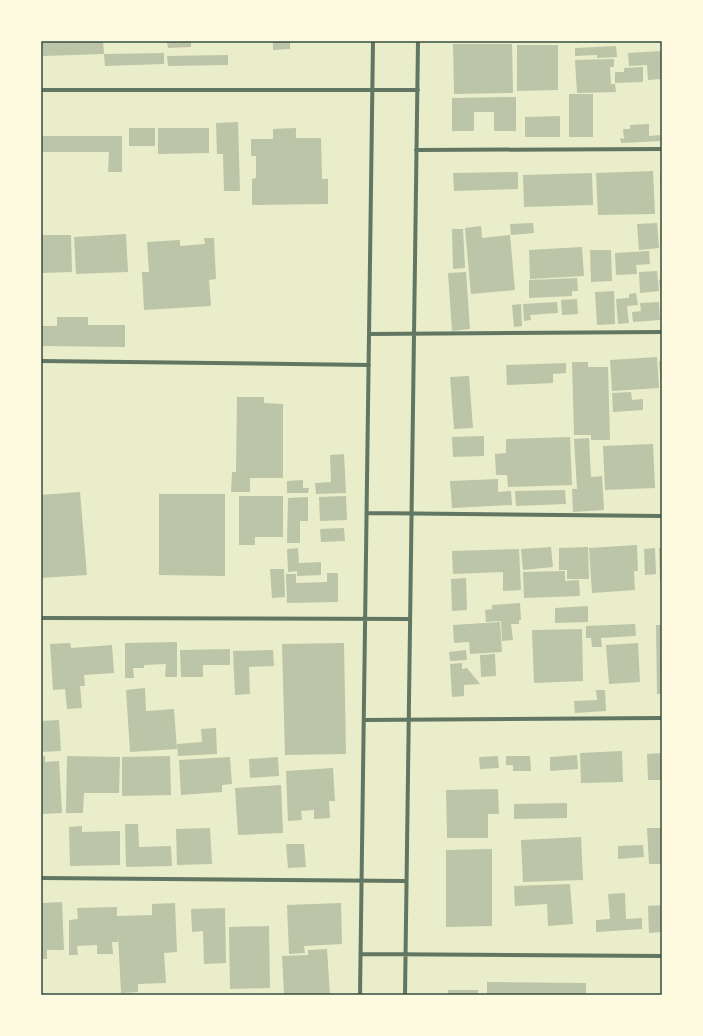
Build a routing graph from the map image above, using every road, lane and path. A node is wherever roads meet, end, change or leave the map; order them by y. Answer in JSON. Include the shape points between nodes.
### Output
{"nodes":[{"id":1,"x":373,"y":41,"type":"edge"},
{"id":2,"x":418,"y":41,"type":"edge"},
{"id":3,"x":41,"y":90,"type":"edge"},
{"id":4,"x":372,"y":90,"type":"junction"},
{"id":5,"x":418,"y":90,"type":"junction"},
{"id":6,"x":662,"y":149,"type":"edge"},
{"id":7,"x":416,"y":150,"type":"junction"},
{"id":8,"x":662,"y":332,"type":"edge"},
{"id":9,"x":369,"y":334,"type":"junction"},
{"id":10,"x":414,"y":334,"type":"junction"},
{"id":11,"x":41,"y":361,"type":"edge"},
{"id":12,"x":369,"y":365,"type":"junction"},
{"id":13,"x":367,"y":513,"type":"junction"},
{"id":14,"x":411,"y":514,"type":"junction"},
{"id":15,"x":662,"y":516,"type":"edge"},
{"id":16,"x":41,"y":618,"type":"edge"},
{"id":17,"x":366,"y":619,"type":"junction"},
{"id":18,"x":410,"y":619,"type":"junction"},
{"id":19,"x":662,"y":718,"type":"edge"},
{"id":20,"x":364,"y":720,"type":"junction"},
{"id":21,"x":408,"y":720,"type":"junction"},
{"id":22,"x":41,"y":878,"type":"edge"},
{"id":23,"x":362,"y":880,"type":"junction"},
{"id":24,"x":406,"y":881,"type":"junction"},
{"id":25,"x":361,"y":954,"type":"junction"},
{"id":26,"x":405,"y":954,"type":"junction"},
{"id":27,"x":662,"y":956,"type":"edge"},
{"id":28,"x":360,"y":995,"type":"edge"},
{"id":29,"x":405,"y":995,"type":"edge"}],
"edges":[{"from":1,"to":4,"type":"street"},
{"from":2,"to":5,"type":"street"},
{"from":3,"to":4,"type":"street"},
{"from":4,"to":5,"type":"street"},
{"from":4,"to":9,"type":"street"},
{"from":5,"to":7,"type":"street"},
{"from":6,"to":7,"type":"street"},
{"from":7,"to":10,"type":"street"},
{"from":8,"to":10,"type":"street"},
{"from":9,"to":10,"type":"street"},
{"from":9,"to":12,"type":"street"},
{"from":10,"to":14,"type":"street"},
{"from":11,"to":12,"type":"street"},
{"from":12,"to":13,"type":"street"},
{"from":13,"to":14,"type":"street"},
{"from":13,"to":17,"type":"street"},
{"from":14,"to":15,"type":"street"},
{"from":14,"to":18,"type":"street"},
{"from":16,"to":17,"type":"street"},
{"from":17,"to":18,"type":"street"},
{"from":17,"to":20,"type":"street"},
{"from":18,"to":21,"type":"street"},
{"from":19,"to":21,"type":"street"},
{"from":20,"to":21,"type":"street"},
{"from":20,"to":23,"type":"street"},
{"from":21,"to":24,"type":"street"},
{"from":22,"to":23,"type":"street"},
{"from":23,"to":24,"type":"street"},
{"from":23,"to":25,"type":"street"},
{"from":24,"to":26,"type":"street"},
{"from":25,"to":26,"type":"street"},
{"from":25,"to":28,"type":"street"},
{"from":26,"to":27,"type":"street"},
{"from":26,"to":29,"type":"street"}]}
